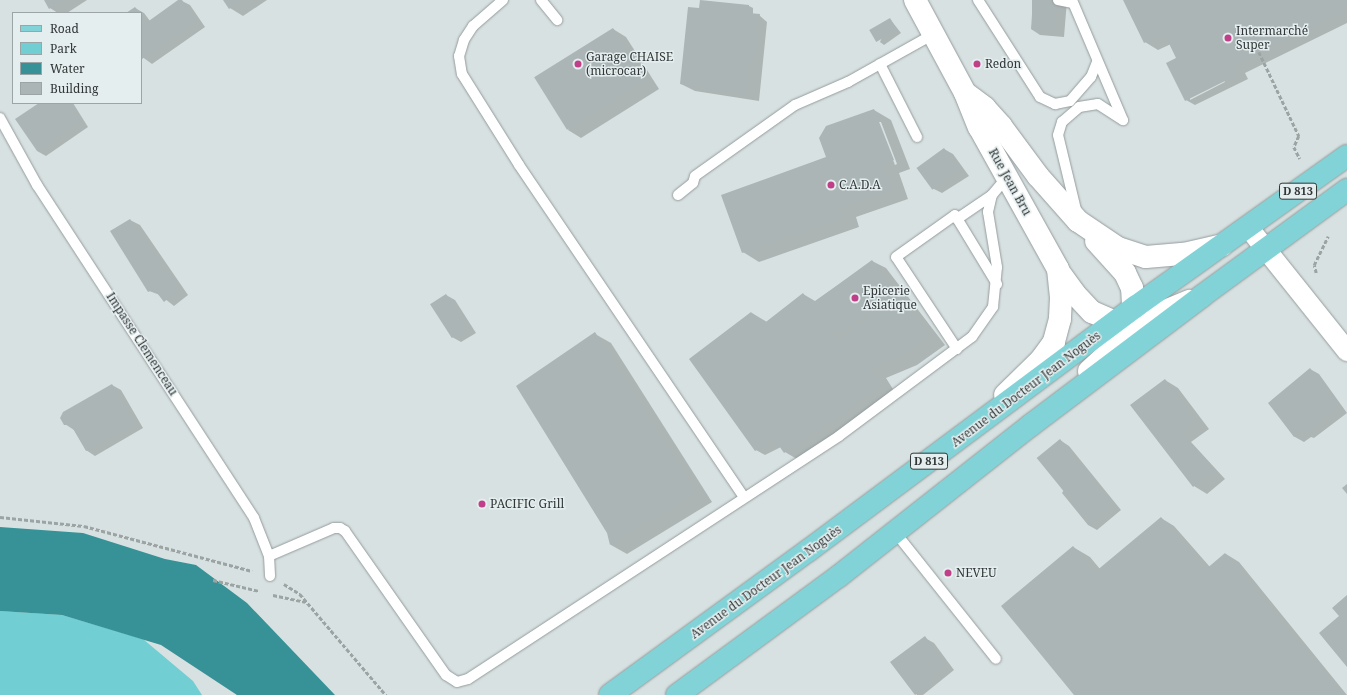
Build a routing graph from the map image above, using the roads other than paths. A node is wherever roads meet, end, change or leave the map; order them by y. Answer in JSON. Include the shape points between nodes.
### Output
{"nodes":[{"id":1,"x":503,"y":0,"type":"edge"},
{"id":2,"x":541,"y":0,"type":"edge"},
{"id":3,"x":978,"y":0,"type":"edge"},
{"id":4,"x":1058,"y":0,"type":"edge"},
{"id":5,"x":914,"y":2,"type":"edge"},
{"id":6,"x":1072,"y":2,"type":"edge"},
{"id":7,"x":557,"y":20,"type":"dead end"},
{"id":8,"x":934,"y":34,"type":"junction"},
{"id":9,"x":1097,"y":62,"type":"junction"},
{"id":10,"x":880,"y":64,"type":"junction"},
{"id":11,"x":965,"y":93,"type":"junction"},
{"id":12,"x":0,"y":118,"type":"edge"},
{"id":13,"x":917,"y":137,"type":"dead end"},
{"id":14,"x":1347,"y":156,"type":"edge"},
{"id":15,"x":1007,"y":177,"type":"junction"},
{"id":16,"x":1347,"y":190,"type":"edge"},
{"id":17,"x":678,"y":195,"type":"dead end"},
{"id":18,"x":992,"y":195,"type":"junction"},
{"id":19,"x":957,"y":219,"type":"junction"},
{"id":20,"x":1078,"y":222,"type":"junction"},
{"id":21,"x":1248,"y":226,"type":"junction"},
{"id":22,"x":1222,"y":245,"type":"junction"},
{"id":23,"x":1266,"y":250,"type":"junction"},
{"id":24,"x":1058,"y":269,"type":"junction"},
{"id":25,"x":996,"y":284,"type":"junction"},
{"id":26,"x":1202,"y":296,"type":"junction"},
{"id":27,"x":1128,"y":317,"type":"junction"},
{"id":28,"x":957,"y":349,"type":"junction"},
{"id":29,"x":1347,"y":351,"type":"edge"},
{"id":30,"x":1031,"y":425,"type":"junction"},
{"id":31,"x":955,"y":442,"type":"junction"},
{"id":32,"x":744,"y":496,"type":"junction"},
{"id":33,"x":894,"y":532,"type":"junction"},
{"id":34,"x":269,"y":556,"type":"junction"},
{"id":35,"x":270,"y":576,"type":"road end"},
{"id":36,"x":996,"y":659,"type":"dead end"},
{"id":37,"x":610,"y":695,"type":"edge"},
{"id":38,"x":677,"y":695,"type":"edge"}],
"edges":[{"from":1,"to":32,"type":"lane","via":[[474,26],[464,40],[459,56],[462,74],[519,165]]},
{"from":2,"to":7,"type":"lane"},
{"from":3,"to":9,"type":"lane","via":[[1040,97],[1055,104],[1070,101],[1090,77]]},
{"from":4,"to":6,"type":"lane"},
{"from":5,"to":8,"type":"street","name":"Rue Jean Bru"},
{"from":6,"to":9,"type":"lane"},
{"from":8,"to":10,"type":"lane"},
{"from":8,"to":11,"type":"street","name":"Rue Jean Bru"},
{"from":9,"to":20,"type":"lane","via":[[1123,120],[1098,104],[1079,107],[1062,122],[1058,135],[1076,201]]},
{"from":10,"to":13,"type":"lane"},
{"from":10,"to":17,"type":"lane","via":[[848,82],[794,105],[696,176],[693,183]]},
{"from":11,"to":15,"type":"street","name":"Rue Jean Bru","via":[[979,127]]},
{"from":11,"to":20,"type":"street","name":"Rue Jean Bru","via":[[985,108],[1001,126],[1038,176]]},
{"from":12,"to":34,"type":"lane","name":"Impasse Clemenceau","via":[[37,185],[254,518]]},
{"from":14,"to":21,"type":"main road","name":"Avenue du Docteur Jean Noguès","number":"D 813"},
{"from":15,"to":18,"type":"lane"},
{"from":15,"to":24,"type":"street","name":"Rue Jean Bru"},
{"from":16,"to":23,"type":"main road","number":"D 813"},
{"from":18,"to":19,"type":"lane"},
{"from":18,"to":25,"type":"lane","via":[[988,212],[997,267]]},
{"from":19,"to":25,"type":"lane"},
{"from":19,"to":28,"type":"lane","via":[[954,215],[896,257]]},
{"from":20,"to":22,"type":"street","name":"Rue Jean Bru","via":[[1118,248],[1146,257],[1184,254]]},
{"from":20,"to":27,"type":"street","name":"Rue Jean Bru","via":[[1125,272],[1132,288]]},
{"from":21,"to":22,"type":"main road","name":"Avenue du Docteur Jean Noguès","number":"D 813"},
{"from":21,"to":23,"type":"street"},
{"from":22,"to":27,"type":"main road","name":"Avenue du Docteur Jean Noguès","number":"D 813"},
{"from":23,"to":26,"type":"main road","number":"D 813"},
{"from":23,"to":29,"type":"street"},
{"from":24,"to":27,"type":"street","name":"Rue Jean Bru","via":[[1074,293],[1092,312]]},
{"from":24,"to":31,"type":"street","name":"Rue Jean Bru","via":[[1060,319],[1054,342],[1041,360]]},
{"from":25,"to":28,"type":"lane","via":[[993,307],[984,322]]},
{"from":26,"to":27,"type":"street"},
{"from":26,"to":30,"type":"main road","number":"D 813"},
{"from":27,"to":30,"type":"street","via":[[1129,334]]},
{"from":27,"to":31,"type":"main road","name":"Avenue du Docteur Jean Noguès","number":"D 813"},
{"from":28,"to":32,"type":"lane","via":[[839,436]]},
{"from":30,"to":33,"type":"main road","number":"D 813"},
{"from":31,"to":37,"type":"main road","name":"Avenue du Docteur Jean Noguès","number":"D 813"},
{"from":32,"to":34,"type":"lane","via":[[468,679],[457,682],[446,675],[346,532],[334,528]]},
{"from":33,"to":36,"type":"lane"},
{"from":33,"to":38,"type":"main road","number":"D 813","via":[[839,576]]},
{"from":34,"to":35,"type":"lane","name":"Impasse Clemenceau"}]}
